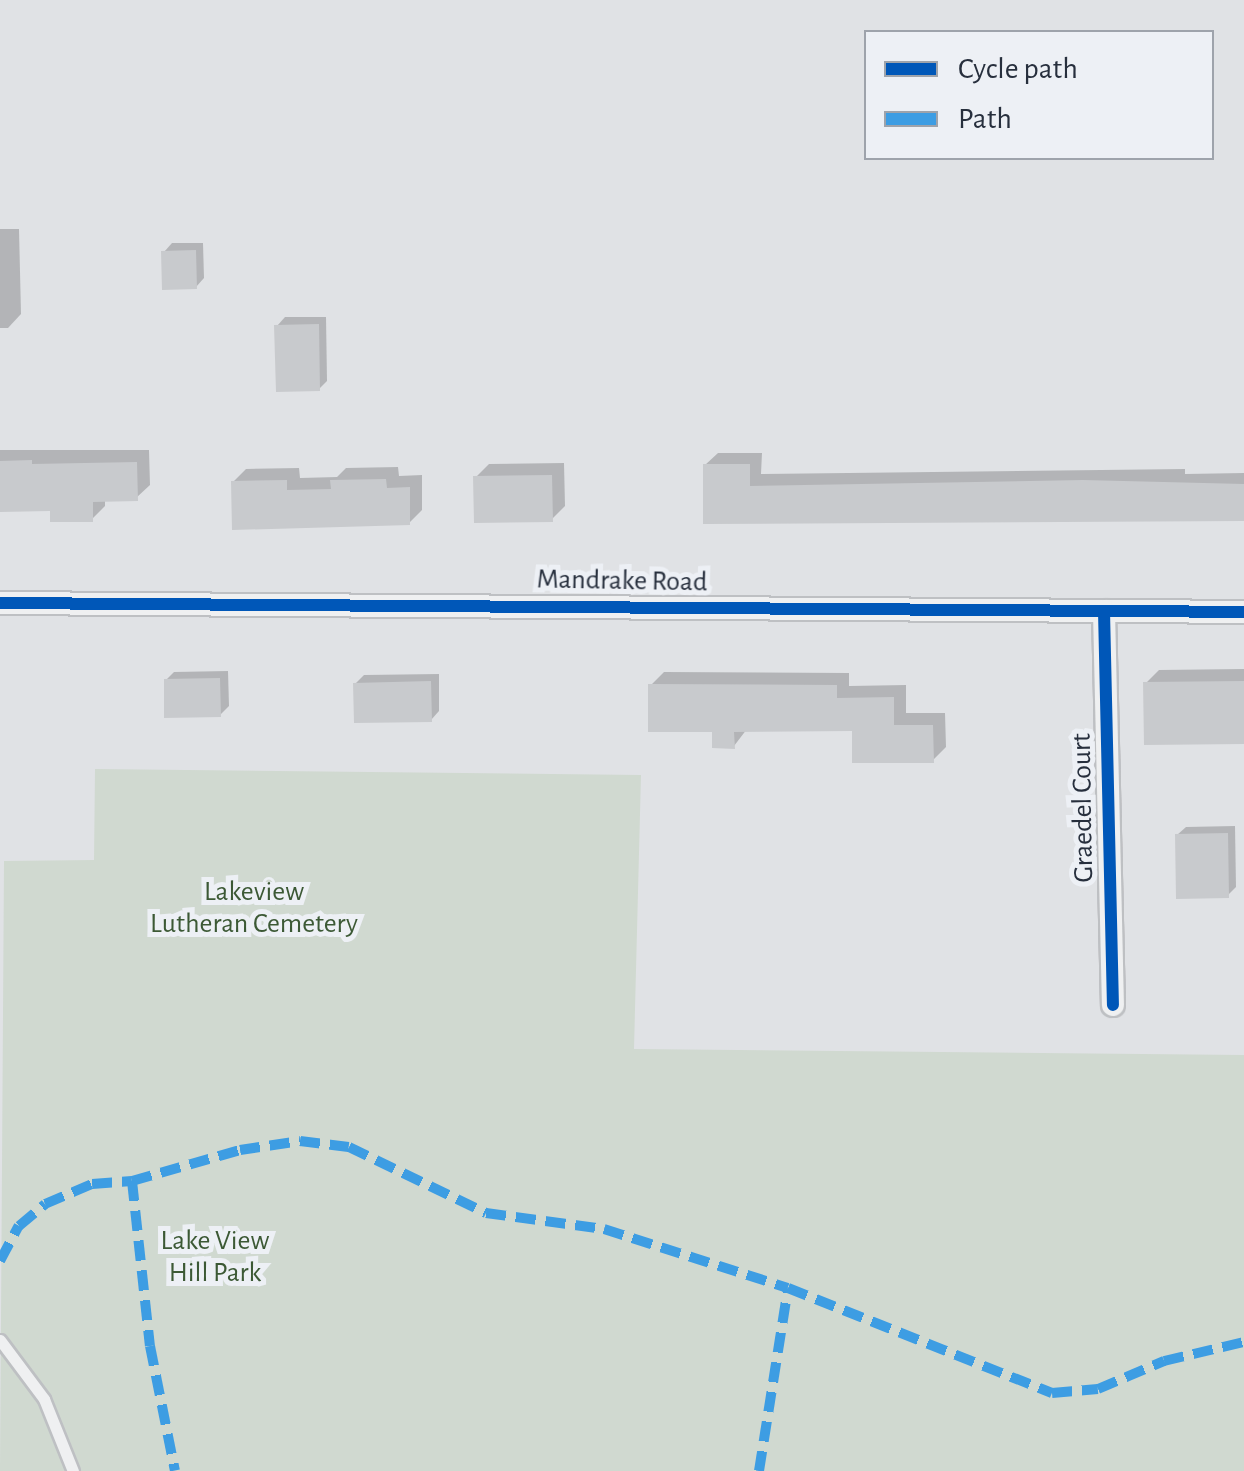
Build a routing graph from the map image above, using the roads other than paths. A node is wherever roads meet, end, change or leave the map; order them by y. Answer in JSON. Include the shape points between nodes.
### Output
{"nodes":[{"id":1,"x":0,"y":604,"type":"edge"},
{"id":2,"x":1104,"y":611,"type":"junction"},
{"id":3,"x":1244,"y":612,"type":"edge"},
{"id":4,"x":1113,"y":1004,"type":"dead end"},
{"id":5,"x":0,"y":1340,"type":"edge"},
{"id":6,"x":73,"y":1471,"type":"edge"}],
"edges":[{"from":1,"to":2,"type":"street","name":"Mandrake Road"},
{"from":2,"to":3,"type":"street","name":"Mandrake Road"},
{"from":2,"to":4,"type":"street","name":"Graedel Court"},
{"from":5,"to":6,"type":"lane","via":[[44,1399]]}]}
